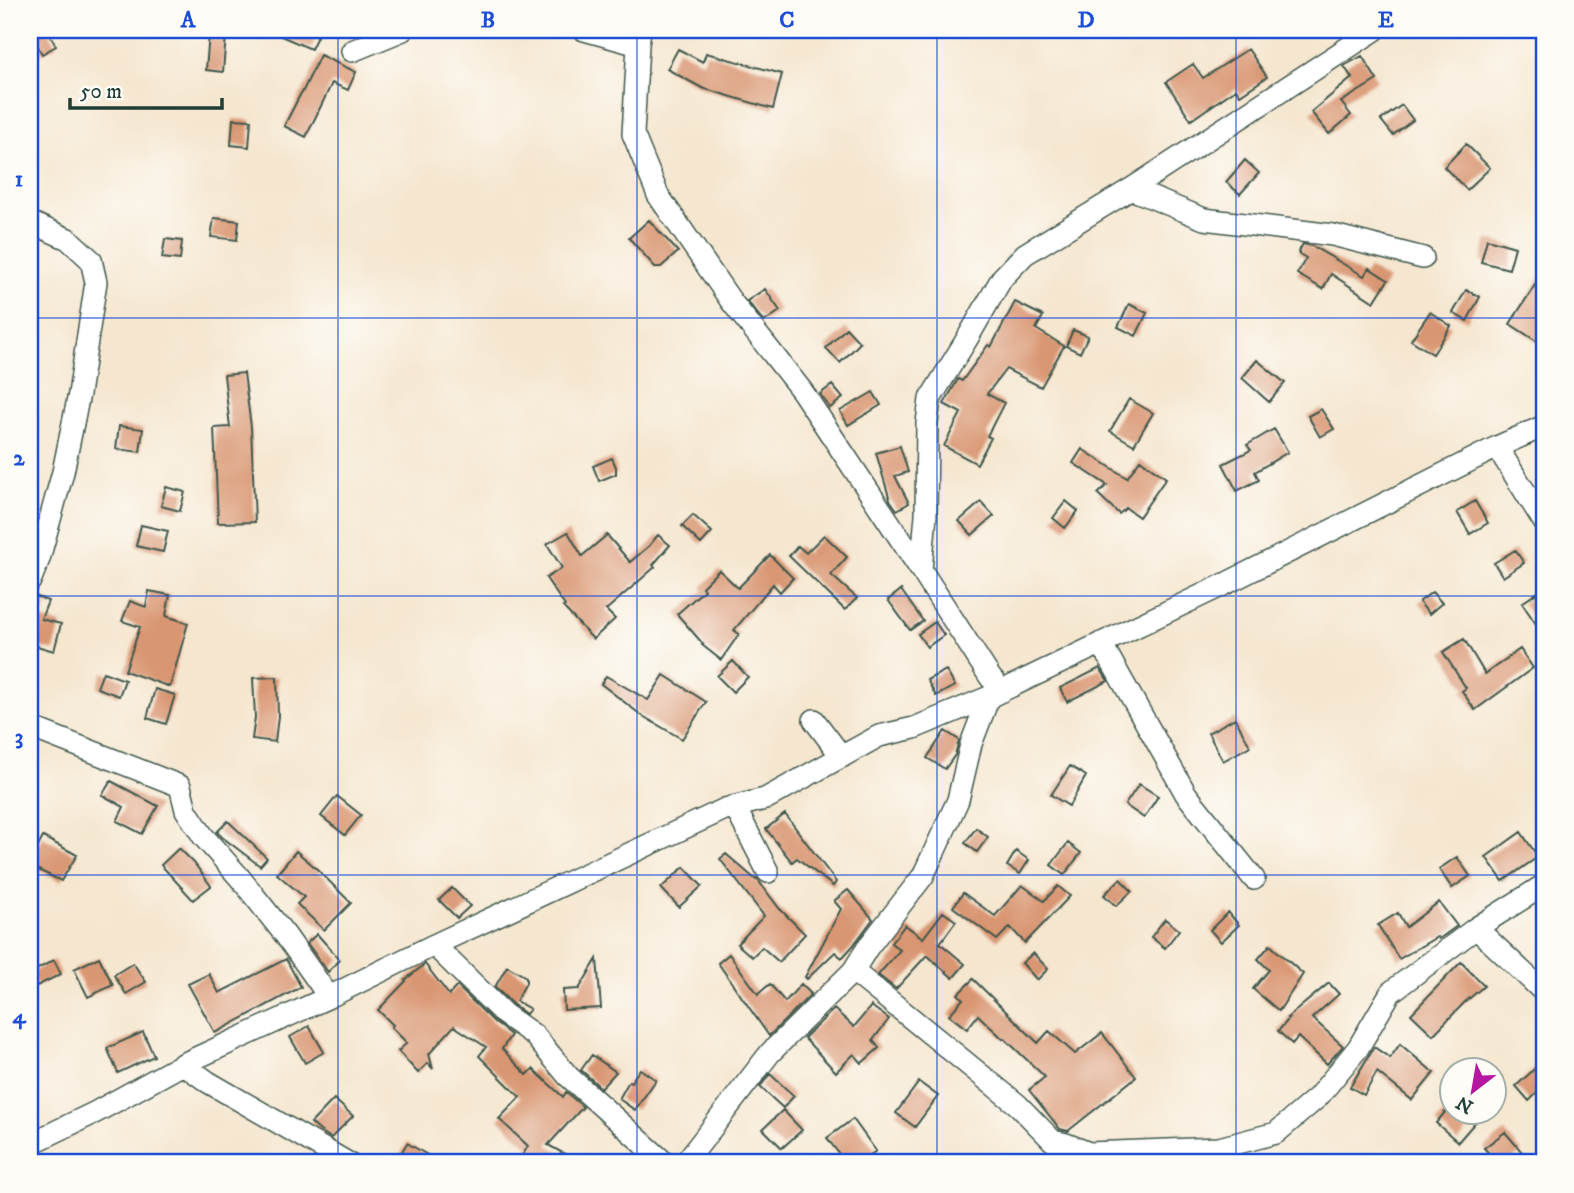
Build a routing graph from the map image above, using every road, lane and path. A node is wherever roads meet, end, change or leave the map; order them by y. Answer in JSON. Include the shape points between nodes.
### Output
{"nodes":[{"id":1,"x":404,"y":30,"type":"edge"},
{"id":2,"x":584,"y":30,"type":"edge"},
{"id":3,"x":1375,"y":30,"type":"edge"},
{"id":4,"x":639,"y":37,"type":"edge"},
{"id":5,"x":352,"y":51,"type":"dead end"},
{"id":6,"x":1131,"y":189,"type":"junction"},
{"id":7,"x":30,"y":222,"type":"edge"},
{"id":8,"x":1423,"y":258,"type":"dead end"},
{"id":9,"x":1544,"y":426,"type":"edge"},
{"id":10,"x":1497,"y":447,"type":"junction"},
{"id":11,"x":1544,"y":522,"type":"edge"},
{"id":12,"x":921,"y":570,"type":"junction"},
{"id":13,"x":30,"y":582,"type":"edge"},
{"id":14,"x":1101,"y":643,"type":"junction"},
{"id":15,"x":996,"y":694,"type":"junction"},
{"id":16,"x":814,"y":720,"type":"dead end"},
{"id":17,"x":30,"y":727,"type":"edge"},
{"id":18,"x":842,"y":757,"type":"junction"},
{"id":19,"x":735,"y":807,"type":"junction"},
{"id":20,"x":768,"y":872,"type":"dead end"},
{"id":21,"x":1254,"y":879,"type":"dead end"},
{"id":22,"x":1544,"y":886,"type":"edge"},
{"id":23,"x":1476,"y":928,"type":"junction"},
{"id":24,"x":434,"y":945,"type":"junction"},
{"id":25,"x":853,"y":971,"type":"junction"},
{"id":26,"x":1544,"y":992,"type":"edge"},
{"id":27,"x":329,"y":997,"type":"junction"},
{"id":28,"x":183,"y":1064,"type":"junction"},
{"id":29,"x":30,"y":1144,"type":"edge"},
{"id":30,"x":348,"y":1163,"type":"edge"},
{"id":31,"x":665,"y":1163,"type":"edge"},
{"id":32,"x":685,"y":1163,"type":"edge"}],
"edges":[{"from":1,"to":5,"type":"street"},
{"from":2,"to":4,"type":"street"},
{"from":3,"to":6,"type":"street"},
{"from":4,"to":12,"type":"street","via":[[633,134],[658,195],[731,301],[802,391]]},
{"from":6,"to":8,"type":"street","via":[[1204,219],[1333,235]]},
{"from":6,"to":12,"type":"street","via":[[1025,254],[1002,278],[930,399]]},
{"from":7,"to":13,"type":"street","via":[[68,239],[91,260],[96,282],[64,472]]},
{"from":9,"to":10,"type":"street"},
{"from":10,"to":11,"type":"street"},
{"from":10,"to":14,"type":"street"},
{"from":12,"to":15,"type":"street","via":[[990,677]]},
{"from":14,"to":15,"type":"street"},
{"from":14,"to":21,"type":"street","via":[[1186,794]]},
{"from":15,"to":18,"type":"street","via":[[914,728],[879,736]]},
{"from":15,"to":25,"type":"street","via":[[971,744],[958,800],[923,876]]},
{"from":16,"to":18,"type":"street"},
{"from":17,"to":27,"type":"street","via":[[180,786],[186,810],[203,836],[286,936]]},
{"from":18,"to":19,"type":"street","via":[[765,799]]},
{"from":19,"to":20,"type":"street"},
{"from":19,"to":24,"type":"street"},
{"from":22,"to":23,"type":"street"},
{"from":23,"to":25,"type":"street","via":[[1391,992],[1358,1048],[1318,1097],[1276,1133],[1219,1148],[1089,1153],[1053,1140],[1018,1105]]},
{"from":23,"to":26,"type":"street"},
{"from":24,"to":27,"type":"street"},
{"from":24,"to":31,"type":"street"},
{"from":25,"to":32,"type":"street","via":[[771,1054]]},
{"from":27,"to":28,"type":"street"},
{"from":28,"to":29,"type":"street"},
{"from":28,"to":30,"type":"street"}]}
